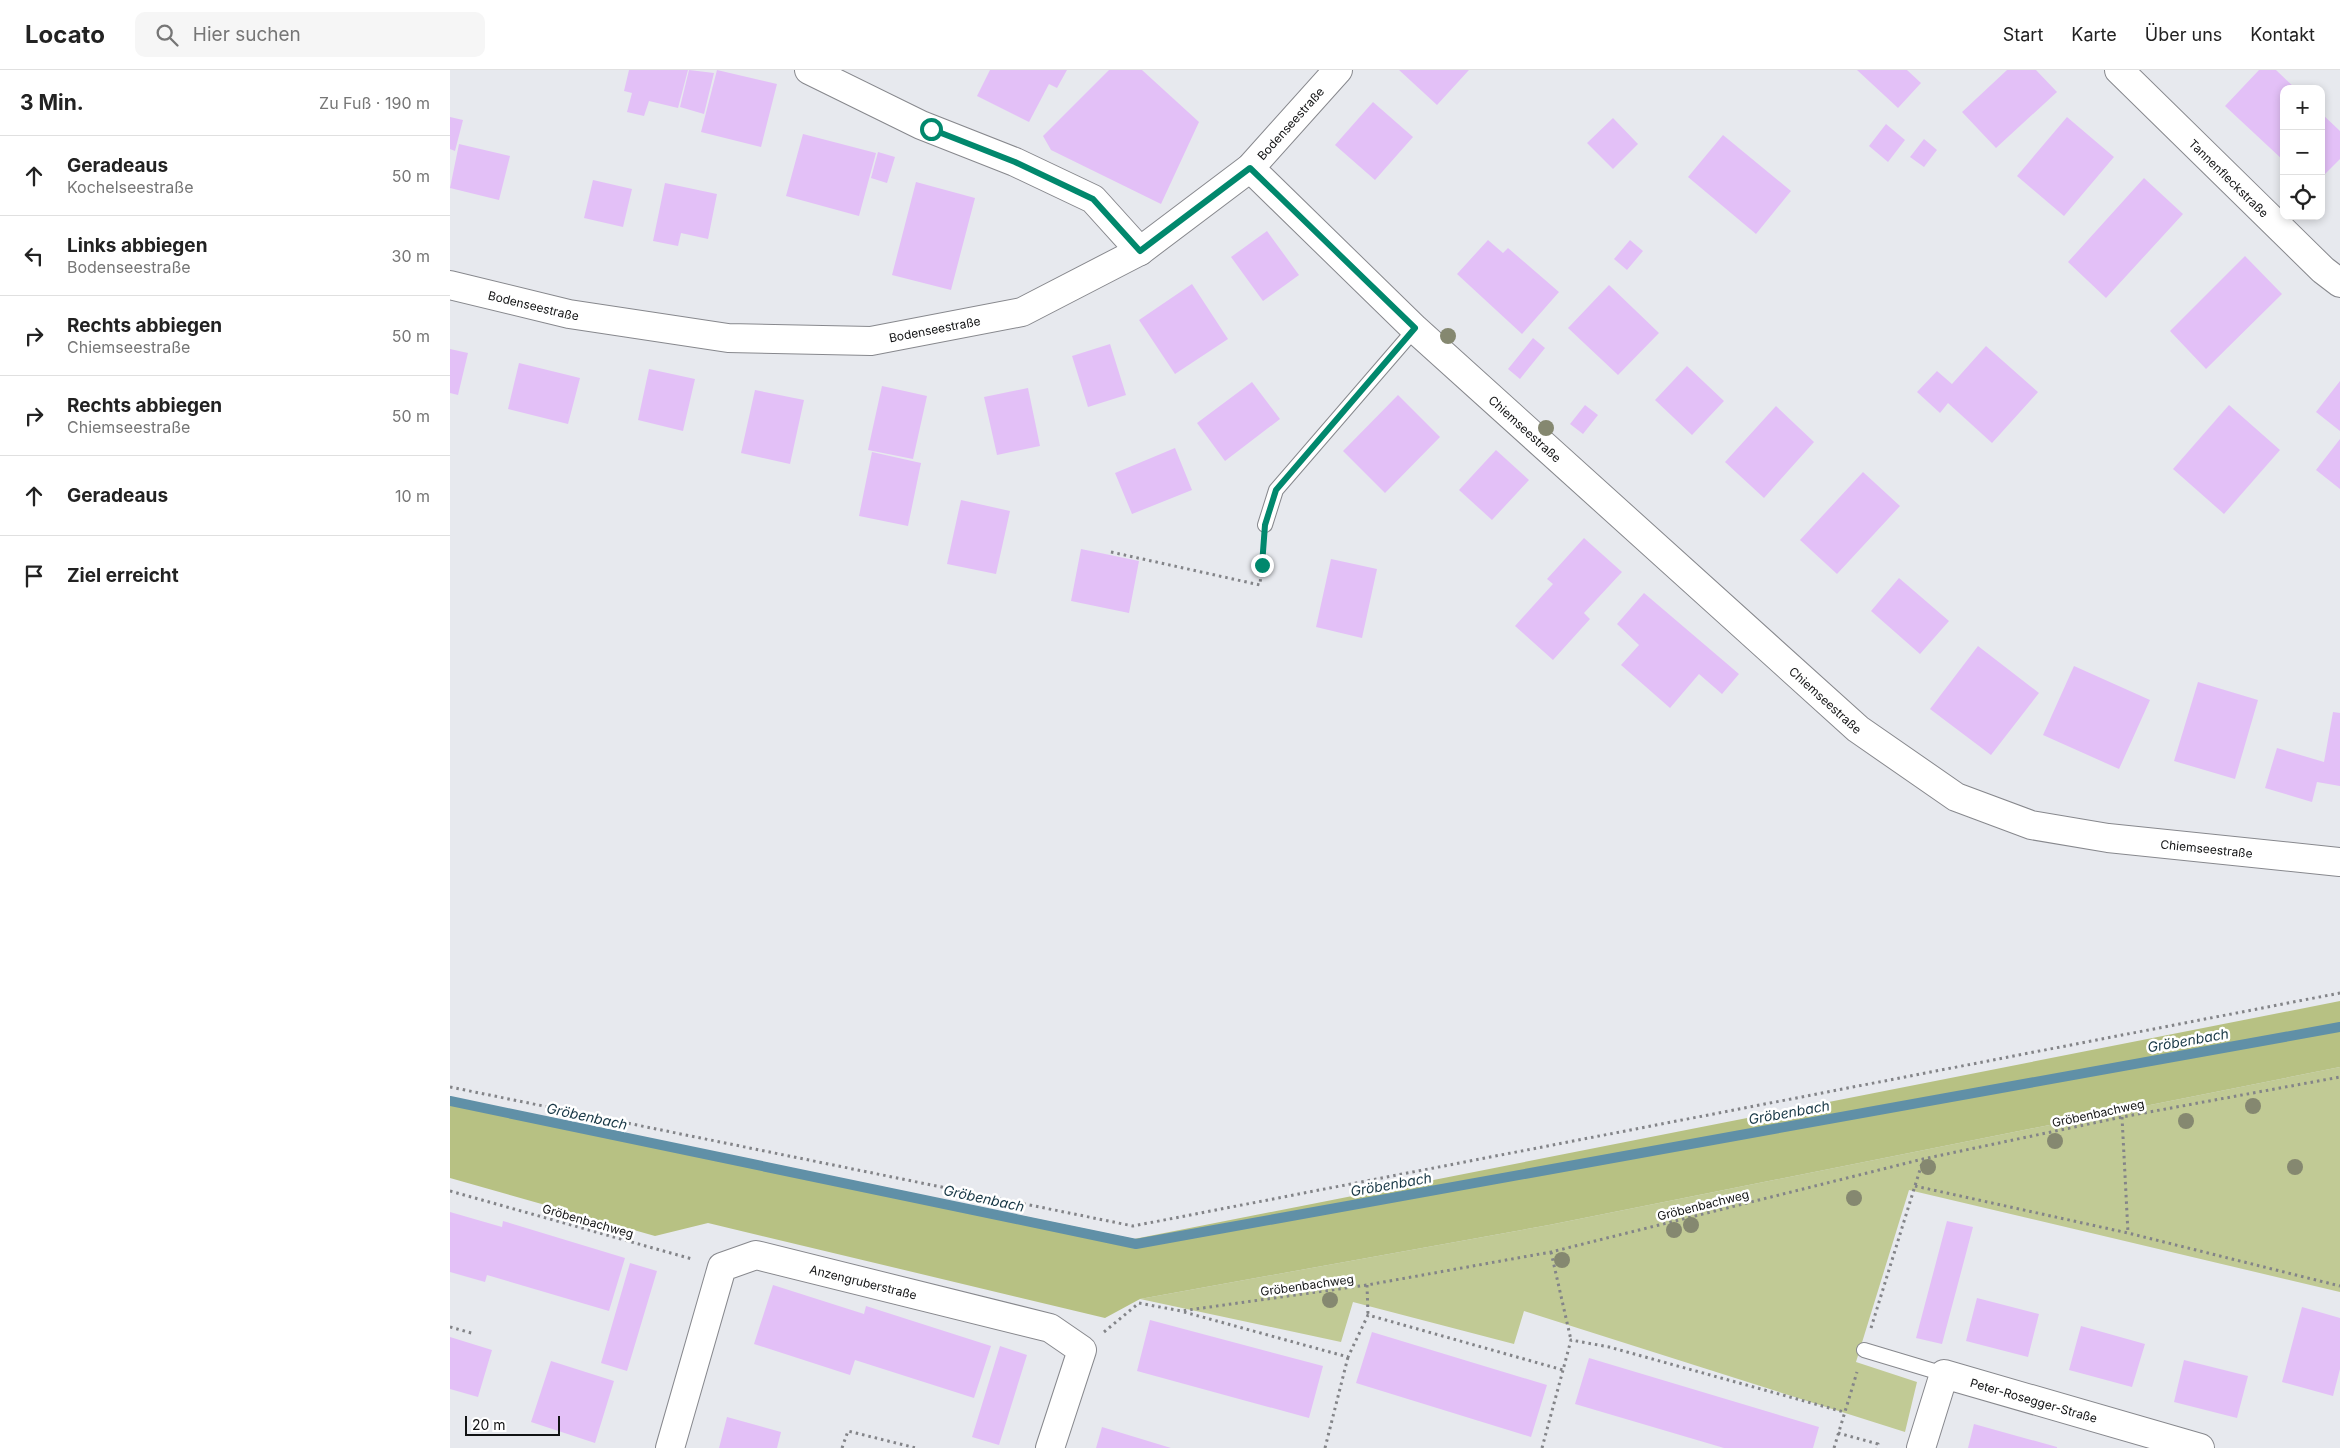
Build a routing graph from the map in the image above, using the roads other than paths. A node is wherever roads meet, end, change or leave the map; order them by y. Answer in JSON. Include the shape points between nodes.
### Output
{"nodes":[{"id":1,"x":809,"y":70,"type":"edge"},
{"id":2,"x":1338,"y":70,"type":"edge"},
{"id":3,"x":2119,"y":70,"type":"edge"},
{"id":4,"x":1250,"y":168,"type":"junction"},
{"id":5,"x":1140,"y":251,"type":"junction"},
{"id":6,"x":2340,"y":282,"type":"edge"},
{"id":7,"x":450,"y":285,"type":"edge"},
{"id":8,"x":1415,"y":328,"type":"junction"},
{"id":9,"x":1265,"y":525,"type":"road end"},
{"id":10,"x":2340,"y":862,"type":"edge"},
{"id":11,"x":1864,"y":1350,"type":"road end"},
{"id":12,"x":1944,"y":1374,"type":"junction"},
{"id":13,"x":670,"y":1448,"type":"edge"},
{"id":14,"x":1050,"y":1448,"type":"edge"},
{"id":15,"x":1921,"y":1448,"type":"edge"},
{"id":16,"x":2200,"y":1448,"type":"edge"}],
"edges":[{"from":1,"to":5,"type":"street","via":[[921,125],[1015,162],[1093,199]]},
{"from":2,"to":4,"type":"street","name":"Bodenseestraße"},
{"from":3,"to":6,"type":"street","name":"Tannenfleckstraße","via":[[2323,270]]},
{"from":4,"to":5,"type":"street","name":"Bodenseestraße"},
{"from":4,"to":8,"type":"street","name":"Chiemseestraße"},
{"from":5,"to":7,"type":"street","name":"Bodenseestraße","via":[[1022,312],[872,341],[728,338],[569,314]]},
{"from":8,"to":9,"type":"lane","via":[[1276,490]]},
{"from":8,"to":10,"type":"street","name":"Chiemseestraße","via":[[1858,729],[1956,796],[2031,825],[2108,838]]},
{"from":11,"to":12,"type":"lane"},
{"from":12,"to":15,"type":"street"},
{"from":12,"to":16,"type":"street","name":"Peter-Rosegger-Straße"},
{"from":13,"to":14,"type":"street","name":"Anzengruberstraße","via":[[722,1267],[756,1255],[1050,1328],[1082,1350]]}]}
